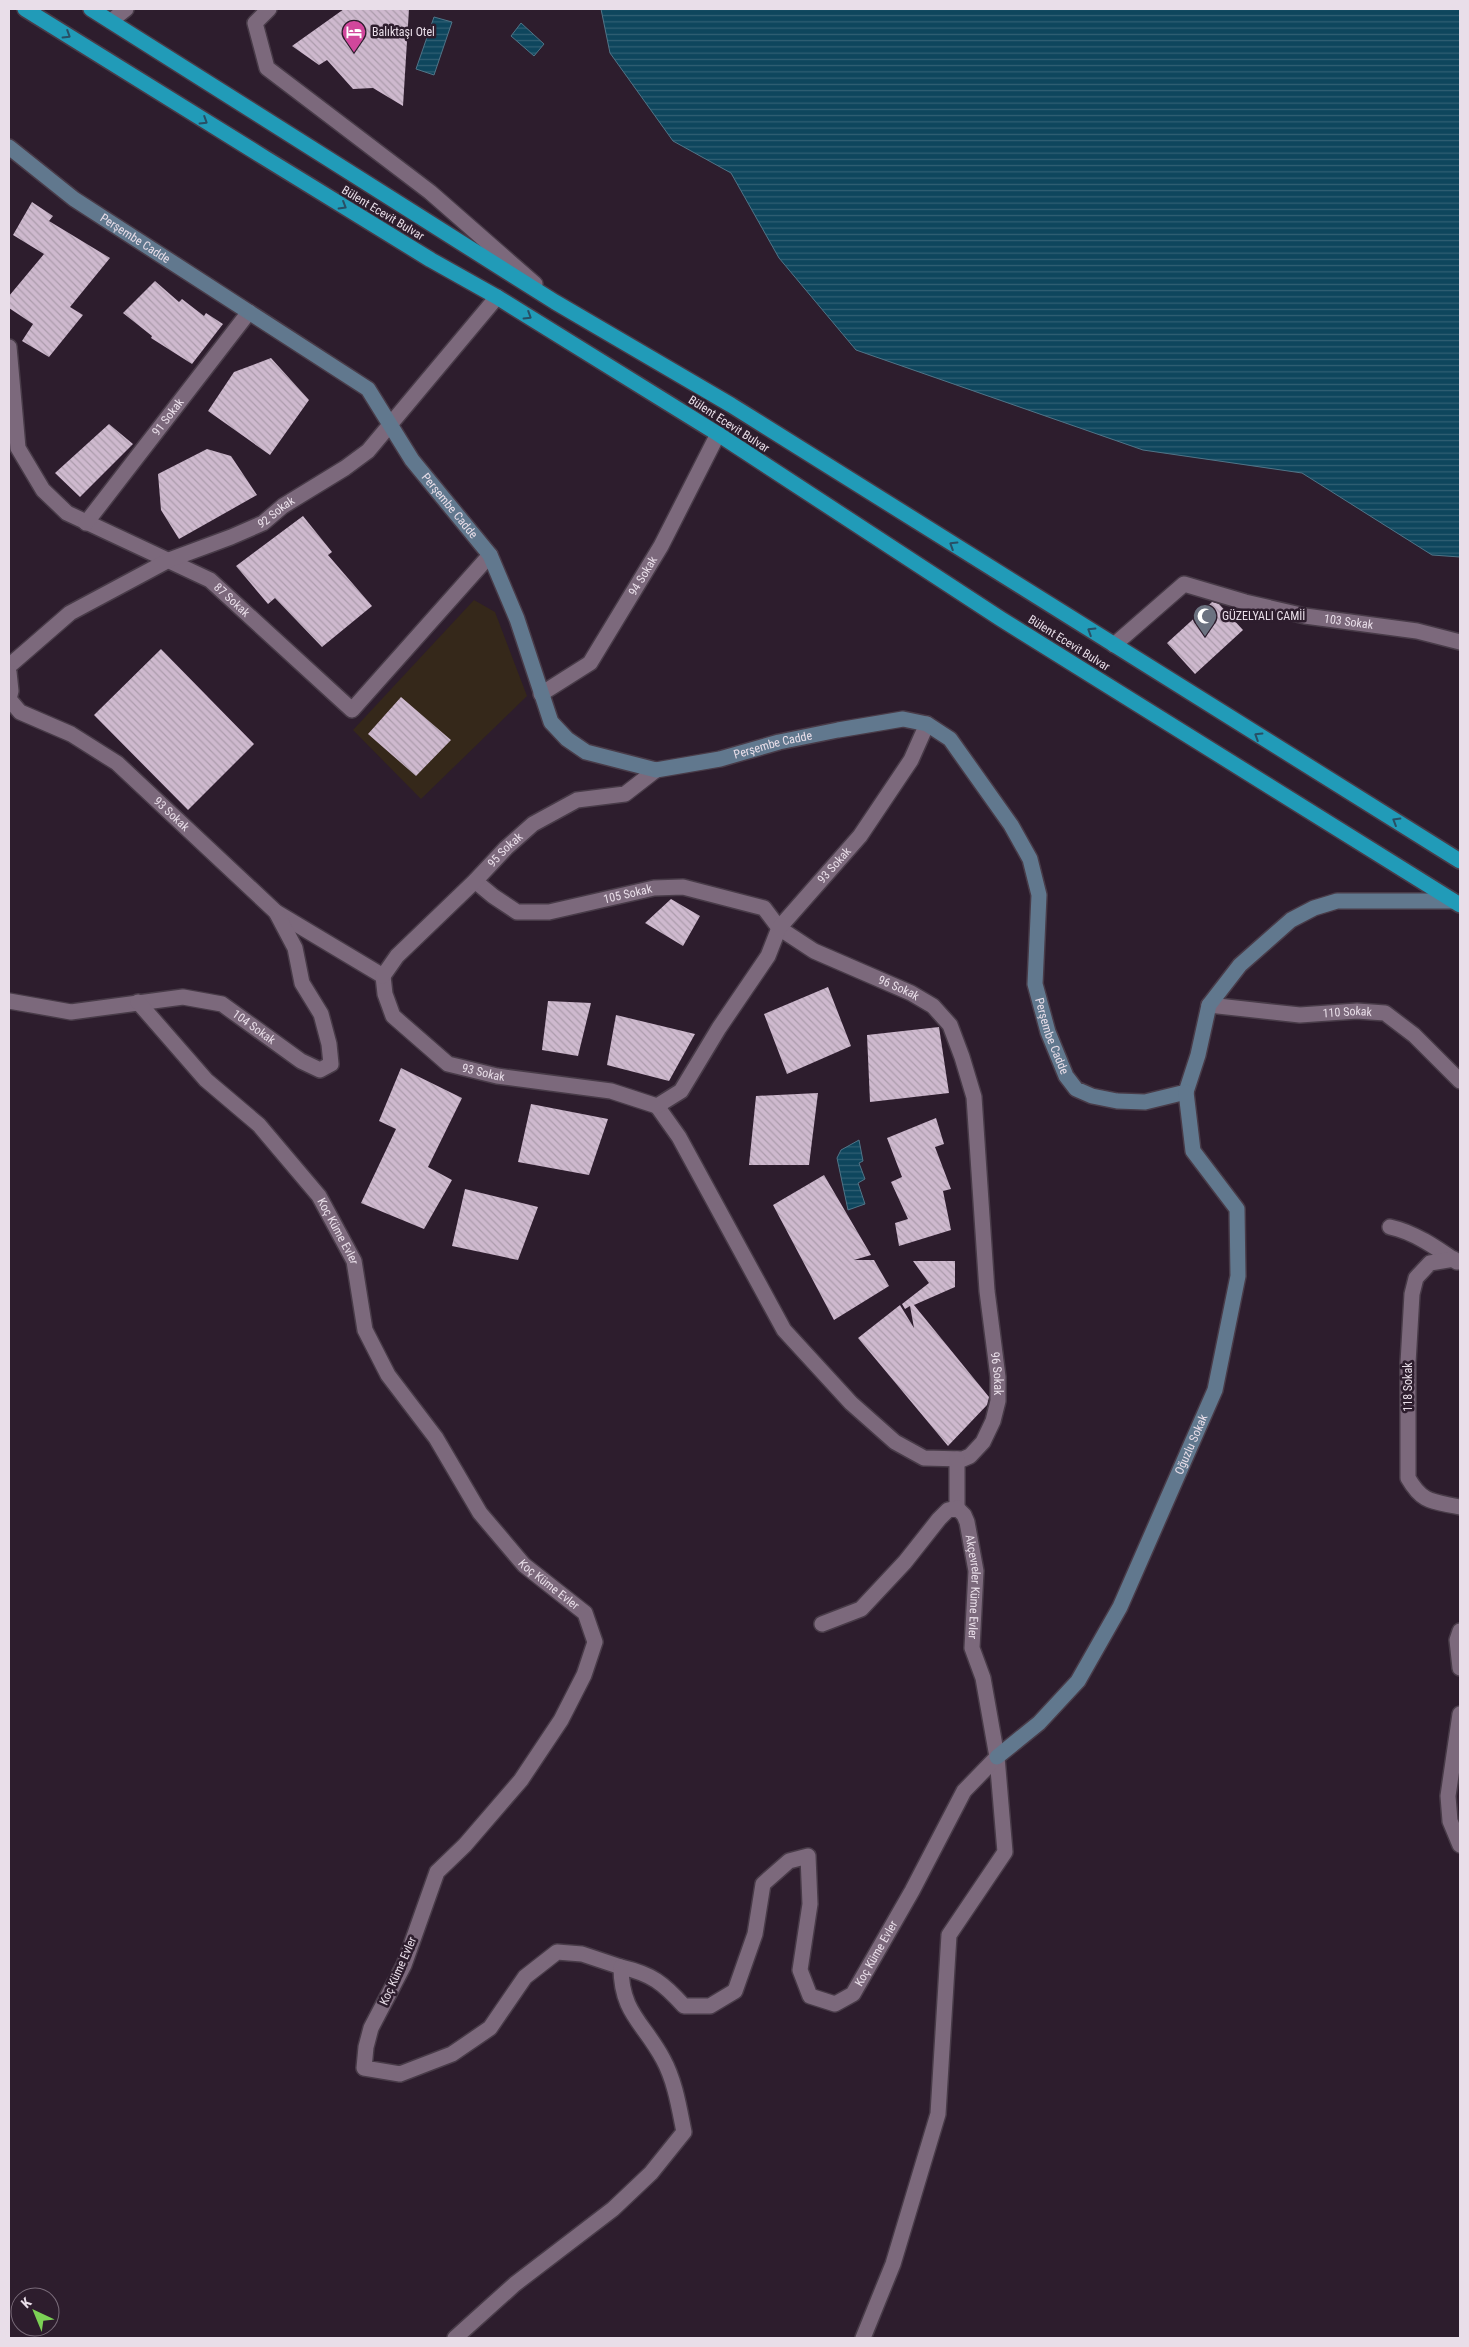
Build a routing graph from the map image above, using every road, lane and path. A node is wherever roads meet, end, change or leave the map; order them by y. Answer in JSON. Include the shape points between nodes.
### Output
{"nodes":[{"id":1,"x":25,"y":9,"type":"edge"},
{"id":2,"x":91,"y":9,"type":"edge"},
{"id":3,"x":126,"y":9,"type":"edge"},
{"id":4,"x":269,"y":9,"type":"edge"},
{"id":5,"x":110,"y":21,"type":"junction"},
{"id":6,"x":9,"y":146,"type":"edge"},
{"id":7,"x":497,"y":297,"type":"junction"},
{"id":8,"x":555,"y":302,"type":"junction"},
{"id":9,"x":250,"y":312,"type":"junction"},
{"id":10,"x":9,"y":348,"type":"edge"},
{"id":11,"x":390,"y":422,"type":"junction"},
{"id":12,"x":718,"y":434,"type":"junction"},
{"id":13,"x":86,"y":523,"type":"junction"},
{"id":14,"x":490,"y":555,"type":"junction"},
{"id":15,"x":169,"y":560,"type":"junction"},
{"id":16,"x":1460,"y":642,"type":"edge"},
{"id":17,"x":1114,"y":645,"type":"junction"},
{"id":18,"x":9,"y":666,"type":"edge"},
{"id":19,"x":9,"y":672,"type":"edge"},
{"id":20,"x":541,"y":694,"type":"junction"},
{"id":21,"x":927,"y":724,"type":"junction"},
{"id":22,"x":656,"y":770,"type":"junction"},
{"id":23,"x":1460,"y":861,"type":"edge"},
{"id":24,"x":475,"y":881,"type":"junction"},
{"id":25,"x":1457,"y":903,"type":"edge"},
{"id":26,"x":276,"y":912,"type":"junction"},
{"id":27,"x":778,"y":928,"type":"junction"},
{"id":28,"x":383,"y":976,"type":"junction"},
{"id":29,"x":9,"y":1001,"type":"edge"},
{"id":30,"x":138,"y":1002,"type":"junction"},
{"id":31,"x":1209,"y":1005,"type":"junction"},
{"id":32,"x":1460,"y":1081,"type":"edge"},
{"id":33,"x":1186,"y":1092,"type":"junction"},
{"id":34,"x":657,"y":1106,"type":"junction"},
{"id":35,"x":1390,"y":1227,"type":"dead end"},
{"id":36,"x":1457,"y":1262,"type":"edge"},
{"id":37,"x":957,"y":1459,"type":"junction"},
{"id":38,"x":1460,"y":1507,"type":"edge"},
{"id":39,"x":956,"y":1508,"type":"junction"},
{"id":40,"x":822,"y":1624,"type":"dead end"},
{"id":41,"x":1460,"y":1631,"type":"edge"},
{"id":42,"x":1460,"y":1668,"type":"edge"},
{"id":43,"x":1460,"y":1714,"type":"edge"},
{"id":44,"x":997,"y":1757,"type":"junction"},
{"id":45,"x":1460,"y":1845,"type":"edge"},
{"id":46,"x":621,"y":1967,"type":"junction"},
{"id":47,"x":455,"y":2338,"type":"edge"},
{"id":48,"x":863,"y":2338,"type":"edge"}],
"edges":[{"from":1,"to":7,"type":"highway","name":"Bülent Ecevit Bulvar","one_way":true,"via":[[431,260]]},
{"from":2,"to":5,"type":"highway","name":"Bülent Ecevit Bulvar"},
{"from":3,"to":5,"type":"street"},
{"from":4,"to":8,"type":"street","via":[[255,23],[267,68],[430,192]]},
{"from":5,"to":8,"type":"highway","name":"Bülent Ecevit Bulvar"},
{"from":6,"to":9,"type":"main road","name":"Perşembe Cadde","via":[[74,199]]},
{"from":7,"to":11,"type":"street","name":"92 Sokak"},
{"from":7,"to":12,"type":"highway","name":"Bülent Ecevit Bulvar","one_way":true},
{"from":17,"to":8,"type":"highway","name":"Bülent Ecevit Bulvar","one_way":true,"via":[[731,405]]},
{"from":9,"to":11,"type":"main road","name":"Perşembe Cadde","via":[[368,389]]},
{"from":9,"to":13,"type":"street","name":"91 Sokak"},
{"from":10,"to":13,"type":"street","name":"87 Sokak","via":[[18,448],[43,490],[67,513]]},
{"from":11,"to":14,"type":"main road","name":"Perşembe Cadde","via":[[412,460]]},
{"from":11,"to":15,"type":"street","name":"92 Sokak","via":[[368,451],[283,506],[263,523]]},
{"from":12,"to":20,"type":"street","name":"94 Sokak","via":[[661,546],[590,664]]},
{"from":12,"to":25,"type":"highway","name":"Bülent Ecevit Bulvar","via":[[1001,619]]},
{"from":13,"to":15,"type":"street","name":"87 Sokak"},
{"from":14,"to":15,"type":"street","name":"87 Sokak","via":[[352,710],[210,580]]},
{"from":14,"to":20,"type":"main road","name":"Perşembe Cadde","via":[[517,619]]},
{"from":15,"to":18,"type":"street","name":"92 Sokak","via":[[70,613]]},
{"from":16,"to":17,"type":"street","name":"103 Sokak","via":[[1417,631],[1305,616],[1184,584]]},
{"from":23,"to":17,"type":"highway","name":"Bülent Ecevit Bulvar","one_way":true},
{"from":19,"to":26,"type":"street","name":"93 Sokak","via":[[9,699],[20,712],[71,734],[117,763]]},
{"from":20,"to":22,"type":"main road","name":"Perşembe Cadde","via":[[551,722],[586,752]]},
{"from":21,"to":22,"type":"main road","name":"Perşembe Cadde","via":[[894,720]]},
{"from":21,"to":27,"type":"street","name":"93 Sokak","via":[[911,760],[860,836]]},
{"from":21,"to":33,"type":"main road","name":"Perşembe Cadde","via":[[950,739],[1011,825],[1030,858],[1039,895],[1035,984],[1048,1032],[1066,1076],[1076,1089],[1117,1101],[1146,1102]]},
{"from":22,"to":24,"type":"street","name":"95 Sokak","via":[[625,794],[577,800],[533,824]]},
{"from":24,"to":27,"type":"street","name":"105 Sokak","via":[[516,912],[549,912],[654,888],[683,887],[764,908]]},
{"from":24,"to":28,"type":"street","name":"95 Sokak","via":[[397,956]]},
{"from":25,"to":31,"type":"main road","via":[[1336,901],[1314,908],[1291,920],[1240,965]]},
{"from":26,"to":28,"type":"street","name":"93 Sokak"},
{"from":26,"to":30,"type":"street","name":"104 Sokak","via":[[295,948],[302,983],[321,1014],[331,1064],[320,1070],[301,1061],[222,1004],[183,997]]},
{"from":27,"to":34,"type":"street","name":"93 Sokak","via":[[768,956],[681,1091]]},
{"from":27,"to":37,"type":"street","name":"96 Sokak","via":[[814,951],[934,1006],[950,1025],[962,1057],[974,1097],[998,1401],[983,1442],[970,1456]]},
{"from":28,"to":34,"type":"street","name":"93 Sokak","via":[[384,994],[393,1016],[448,1064],[497,1076],[611,1090]]},
{"from":29,"to":30,"type":"street","name":"104 Sokak","via":[[71,1012]]},
{"from":30,"to":46,"type":"street","name":"Koç Küme Evler","via":[[206,1080],[259,1125],[318,1196],[354,1261],[365,1330],[388,1374],[436,1438],[480,1513],[524,1565],[585,1613],[595,1642],[584,1675],[561,1720],[520,1780],[465,1845],[436,1872],[404,1964],[371,2028],[364,2068],[400,2074],[452,2054],[490,2028],[525,1977],[557,1952],[582,1954]]},
{"from":31,"to":32,"type":"street","name":"110 Sokak","via":[[1300,1014],[1385,1013],[1414,1035]]},
{"from":31,"to":33,"type":"main road"},
{"from":33,"to":44,"type":"main road","name":"Oğuzlu Sokak","via":[[1193,1151],[1236,1210],[1238,1276],[1215,1390],[1120,1607],[1078,1681],[1039,1723]]},
{"from":34,"to":37,"type":"street","via":[[679,1137],[784,1330],[850,1403],[895,1442],[924,1458]]},
{"from":35,"to":36,"type":"street","via":[[1405,1230]]},
{"from":36,"to":38,"type":"street","name":"118 Sokak","via":[[1430,1263],[1416,1278],[1412,1294],[1408,1344],[1408,1478],[1416,1493],[1430,1502]]},
{"from":37,"to":39,"type":"street"},
{"from":39,"to":40,"type":"street","via":[[948,1510],[939,1519],[906,1562],[861,1609]]},
{"from":39,"to":44,"type":"street","name":"Akçevreler Küme Evler","via":[[967,1522],[976,1571],[972,1648],[983,1678]]},
{"from":41,"to":42,"type":"street","via":[[1457,1640]]},
{"from":43,"to":45,"type":"street","via":[[1448,1796],[1450,1821]]},
{"from":44,"to":46,"type":"street","name":"Koç Küme Evler","via":[[964,1792],[853,1994],[835,2004],[810,1996],[800,1970],[810,1904],[808,1856],[789,1861],[763,1884],[755,1934],[735,1990],[710,2006],[684,2006],[666,1986],[644,1972]]},
{"from":44,"to":48,"type":"street","name":"Akçevreler Küme Evler","via":[[1005,1852],[949,1935],[938,2114],[893,2264]]},
{"from":46,"to":47,"type":"street","via":[[621,1984],[630,2011],[663,2058],[676,2092],[684,2132],[651,2173],[613,2209],[515,2284]]}]}
